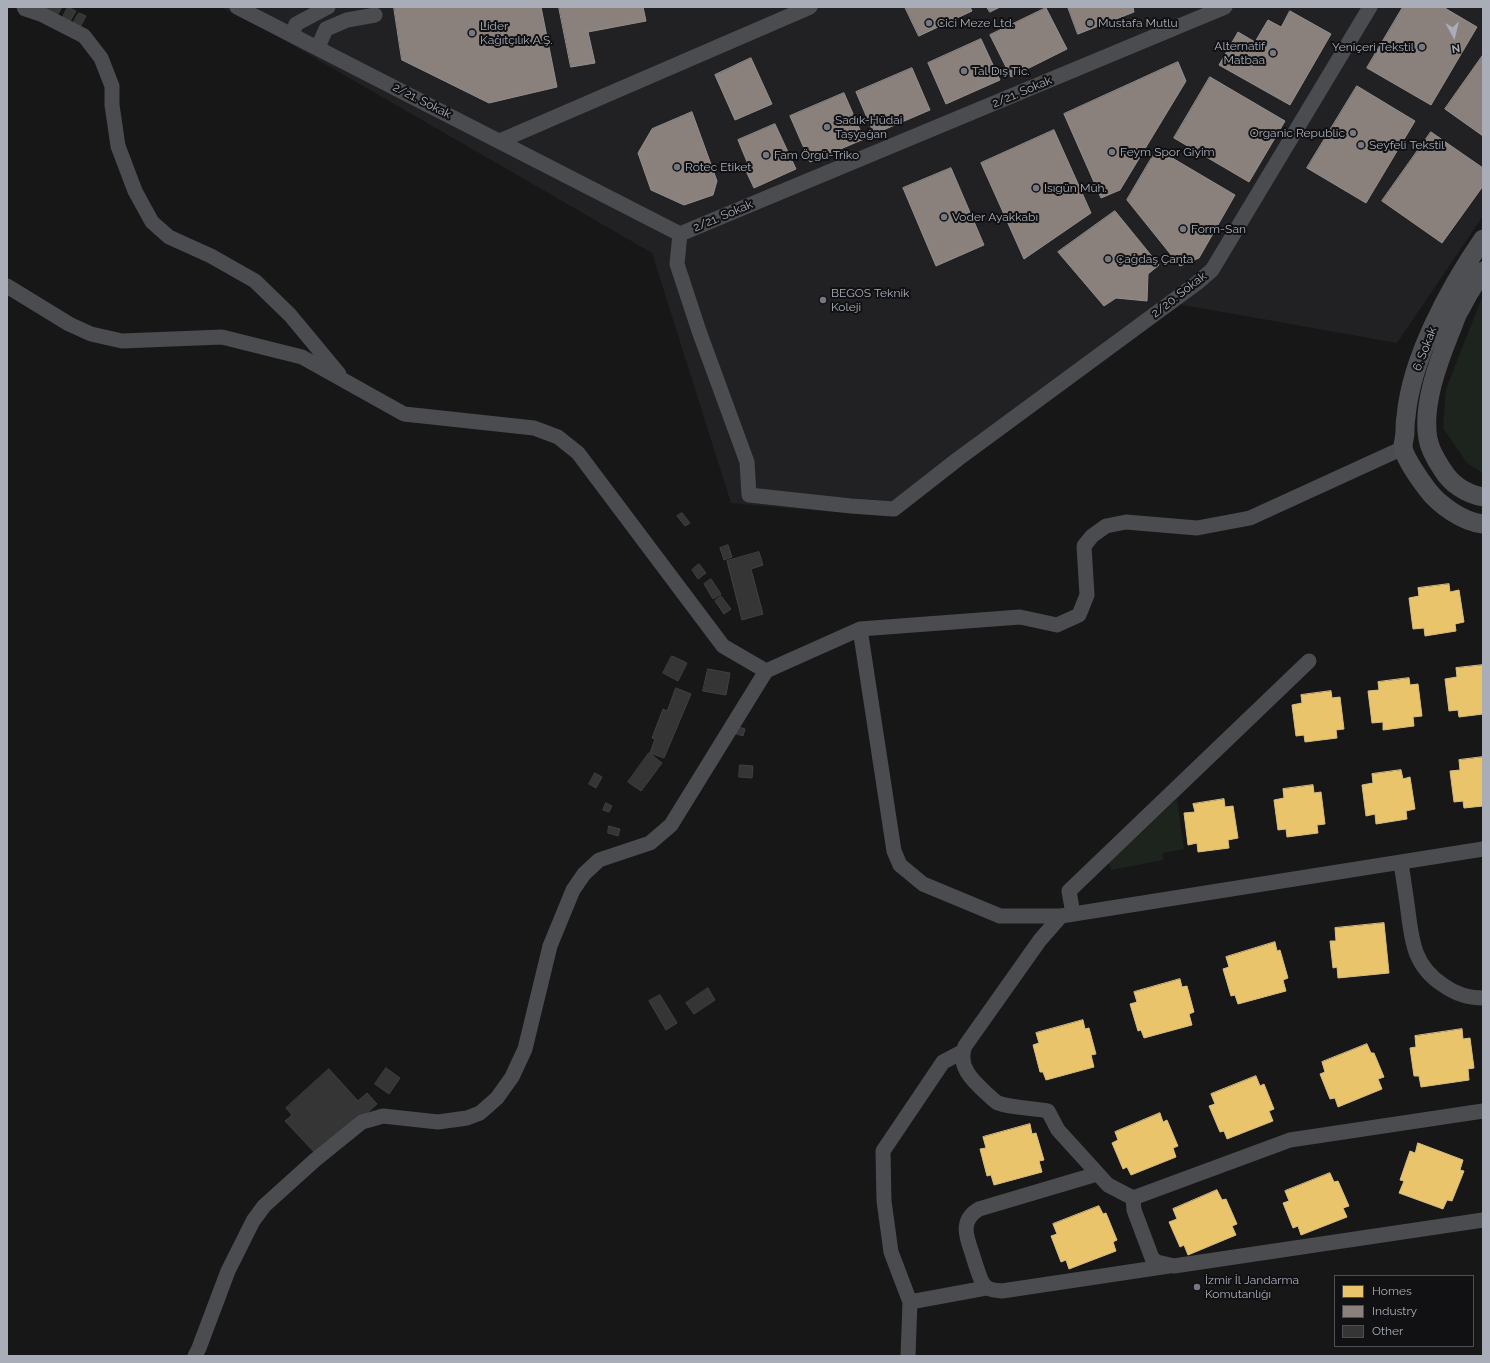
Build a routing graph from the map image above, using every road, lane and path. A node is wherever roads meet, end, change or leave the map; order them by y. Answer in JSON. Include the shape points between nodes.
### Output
{"nodes":[{"id":1,"x":24,"y":7,"type":"edge"},
{"id":2,"x":237,"y":7,"type":"edge"},
{"id":3,"x":328,"y":7,"type":"edge"},
{"id":4,"x":810,"y":7,"type":"edge"},
{"id":5,"x":1225,"y":7,"type":"edge"},
{"id":6,"x":1370,"y":7,"type":"edge"},
{"id":7,"x":375,"y":15,"type":"dead end"},
{"id":8,"x":292,"y":35,"type":"junction"},
{"id":9,"x":318,"y":48,"type":"junction"},
{"id":10,"x":500,"y":141,"type":"junction"},
{"id":11,"x":680,"y":234,"type":"junction"},
{"id":12,"x":1483,"y":239,"type":"edge"},
{"id":13,"x":1483,"y":271,"type":"edge"},
{"id":14,"x":7,"y":286,"type":"edge"},
{"id":15,"x":345,"y":381,"type":"junction"},
{"id":16,"x":1403,"y":448,"type":"junction"},
{"id":17,"x":1483,"y":497,"type":"edge"},
{"id":18,"x":1483,"y":524,"type":"edge"},
{"id":19,"x":860,"y":629,"type":"junction"},
{"id":20,"x":1309,"y":661,"type":"dead end"},
{"id":21,"x":766,"y":672,"type":"junction"},
{"id":22,"x":1483,"y":849,"type":"edge"},
{"id":23,"x":1401,"y":862,"type":"junction"},
{"id":24,"x":1067,"y":915,"type":"junction"},
{"id":25,"x":1483,"y":998,"type":"edge"},
{"id":26,"x":962,"y":1052,"type":"junction"},
{"id":27,"x":1483,"y":1111,"type":"edge"},
{"id":28,"x":1097,"y":1174,"type":"junction"},
{"id":29,"x":1133,"y":1198,"type":"junction"},
{"id":30,"x":1483,"y":1220,"type":"edge"},
{"id":31,"x":1174,"y":1266,"type":"junction"},
{"id":32,"x":986,"y":1288,"type":"junction"},
{"id":33,"x":910,"y":1302,"type":"junction"},
{"id":34,"x":195,"y":1356,"type":"edge"},
{"id":35,"x":908,"y":1356,"type":"edge"}],
"edges":[{"from":1,"to":15,"type":"street","via":[[84,36],[101,58],[112,86],[118,146],[134,191],[152,222],[169,237],[211,256],[255,281],[290,315]]},
{"from":2,"to":8,"type":"street","name":"2/21. Sokak"},
{"from":3,"to":8,"type":"street","via":[[296,24]]},
{"from":4,"to":10,"type":"street"},
{"from":5,"to":11,"type":"street","name":"2/21. Sokak"},
{"from":6,"to":11,"type":"street","name":"2/20. Sokak","via":[[1212,270],[894,509],[749,495],[748,462],[677,264]]},
{"from":7,"to":9,"type":"street","via":[[347,20],[326,29]]},
{"from":8,"to":9,"type":"street","name":"2/21. Sokak"},
{"from":9,"to":10,"type":"street","name":"2/21. Sokak"},
{"from":10,"to":11,"type":"street","name":"2/21. Sokak"},
{"from":12,"to":16,"type":"main road","name":"6. Sokak","via":[[1454,286],[1422,353],[1409,398]]},
{"from":13,"to":17,"type":"main road","name":"6. Sokak","via":[[1460,308],[1437,367],[1428,412],[1428,433],[1432,450],[1445,474],[1465,492]]},
{"from":14,"to":15,"type":"street","via":[[69,324],[91,334],[122,341],[222,337],[302,357]]},
{"from":15,"to":21,"type":"street","via":[[404,414],[534,428],[558,437],[578,454],[723,646]]},
{"from":16,"to":18,"type":"main road","via":[[1432,496],[1462,517]]},
{"from":16,"to":19,"type":"street","via":[[1250,518],[1197,528],[1126,522],[1106,526],[1092,536],[1084,546],[1087,595],[1079,615],[1057,625],[1020,617]]},
{"from":19,"to":21,"type":"street"},
{"from":19,"to":24,"type":"street","via":[[894,851],[900,865],[923,884],[1000,916]]},
{"from":20,"to":24,"type":"street","via":[[1069,891]]},
{"from":21,"to":34,"type":"street","via":[[671,825],[650,842],[599,860],[584,874],[577,885],[550,946],[525,1049],[512,1077],[497,1098],[480,1113],[467,1118],[438,1122],[383,1116],[362,1122],[315,1160],[264,1206],[252,1221],[228,1271]]},
{"from":22,"to":23,"type":"street"},
{"from":23,"to":24,"type":"street"},
{"from":23,"to":25,"type":"street","via":[[1412,944],[1419,961],[1433,978],[1450,990],[1465,996]]},
{"from":24,"to":26,"type":"street","via":[[1040,940]]},
{"from":26,"to":28,"type":"street","via":[[964,1067],[974,1082],[997,1102],[1048,1111],[1058,1130]]},
{"from":26,"to":33,"type":"street","via":[[943,1062],[883,1151],[884,1201],[891,1252]]},
{"from":27,"to":29,"type":"street","via":[[1290,1140]]},
{"from":28,"to":29,"type":"street","via":[[1108,1186]]},
{"from":28,"to":32,"type":"street","via":[[980,1209],[968,1218],[966,1236]]},
{"from":29,"to":31,"type":"street","via":[[1134,1210],[1152,1258],[1157,1262]]},
{"from":30,"to":31,"type":"street"},
{"from":31,"to":32,"type":"street","via":[[1002,1291]]},
{"from":32,"to":33,"type":"street"},
{"from":33,"to":35,"type":"street"}]}
